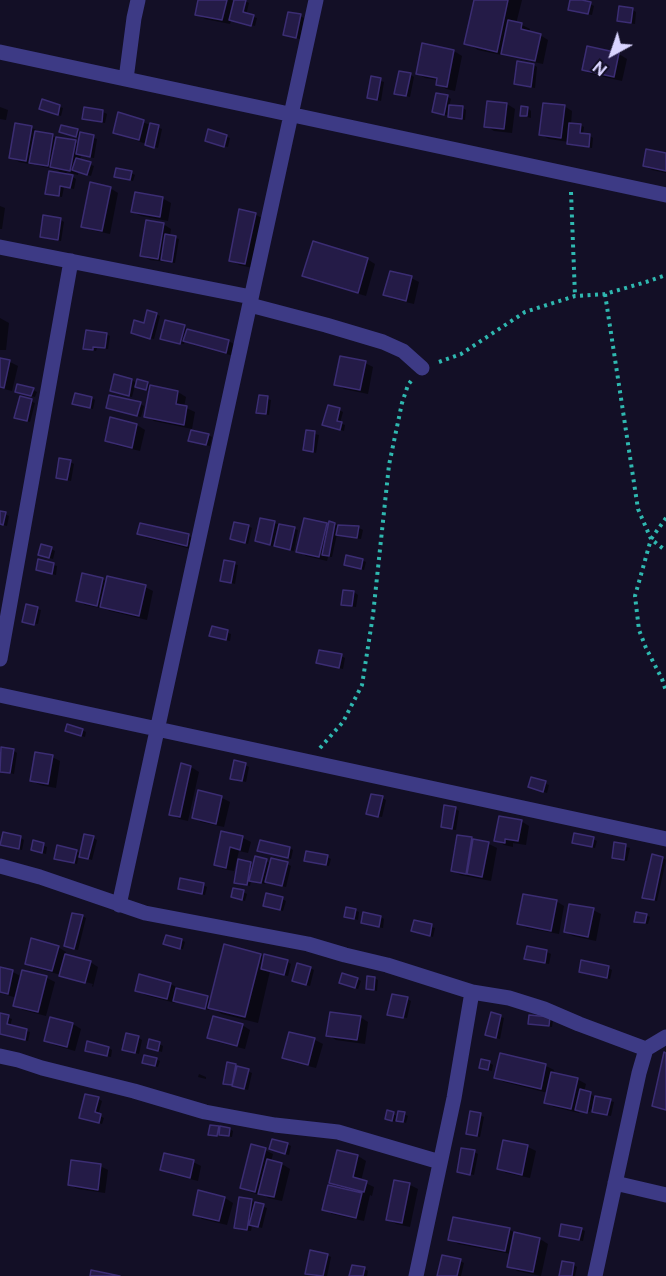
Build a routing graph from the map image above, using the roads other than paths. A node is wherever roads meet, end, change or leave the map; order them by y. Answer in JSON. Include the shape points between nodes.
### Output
{"nodes":[{"id":1,"x":138,"y":0,"type":"edge"},
{"id":2,"x":316,"y":0,"type":"edge"},
{"id":3,"x":0,"y":52,"type":"edge"},
{"id":4,"x":126,"y":79,"type":"junction"},
{"id":5,"x":291,"y":114,"type":"junction"},
{"id":6,"x":666,"y":195,"type":"edge"},
{"id":7,"x":0,"y":247,"type":"edge"},
{"id":8,"x":71,"y":261,"type":"junction"},
{"id":9,"x":250,"y":301,"type":"junction"},
{"id":10,"x":422,"y":368,"type":"road end"},
{"id":11,"x":0,"y":659,"type":"edge"},
{"id":12,"x":0,"y":695,"type":"edge"},
{"id":13,"x":158,"y":729,"type":"junction"},
{"id":14,"x":666,"y":839,"type":"edge"},
{"id":15,"x":0,"y":866,"type":"edge"},
{"id":16,"x":119,"y":905,"type":"junction"},
{"id":17,"x":472,"y":992,"type":"junction"},
{"id":18,"x":666,"y":1037,"type":"edge"},
{"id":19,"x":646,"y":1049,"type":"junction"},
{"id":20,"x":0,"y":1056,"type":"edge"},
{"id":21,"x":440,"y":1162,"type":"junction"},
{"id":22,"x":615,"y":1183,"type":"junction"},
{"id":23,"x":666,"y":1195,"type":"edge"},
{"id":24,"x":416,"y":1276,"type":"edge"},
{"id":25,"x":595,"y":1276,"type":"edge"}],
"edges":[{"from":1,"to":4,"type":"street"},
{"from":2,"to":5,"type":"street"},
{"from":3,"to":4,"type":"street"},
{"from":4,"to":5,"type":"street"},
{"from":5,"to":6,"type":"street"},
{"from":5,"to":9,"type":"street"},
{"from":7,"to":8,"type":"street"},
{"from":8,"to":9,"type":"street"},
{"from":8,"to":11,"type":"street"},
{"from":9,"to":10,"type":"street","via":[[383,342],[403,351]]},
{"from":9,"to":13,"type":"street"},
{"from":12,"to":13,"type":"street"},
{"from":13,"to":14,"type":"street"},
{"from":13,"to":16,"type":"street"},
{"from":15,"to":16,"type":"street"},
{"from":16,"to":17,"type":"street","via":[[308,944]]},
{"from":17,"to":19,"type":"street","via":[[544,1009]]},
{"from":17,"to":21,"type":"street"},
{"from":18,"to":19,"type":"street"},
{"from":19,"to":22,"type":"street"},
{"from":20,"to":21,"type":"street","via":[[205,1112],[338,1132]]},
{"from":21,"to":24,"type":"street"},
{"from":22,"to":23,"type":"street"},
{"from":22,"to":25,"type":"street"}]}
